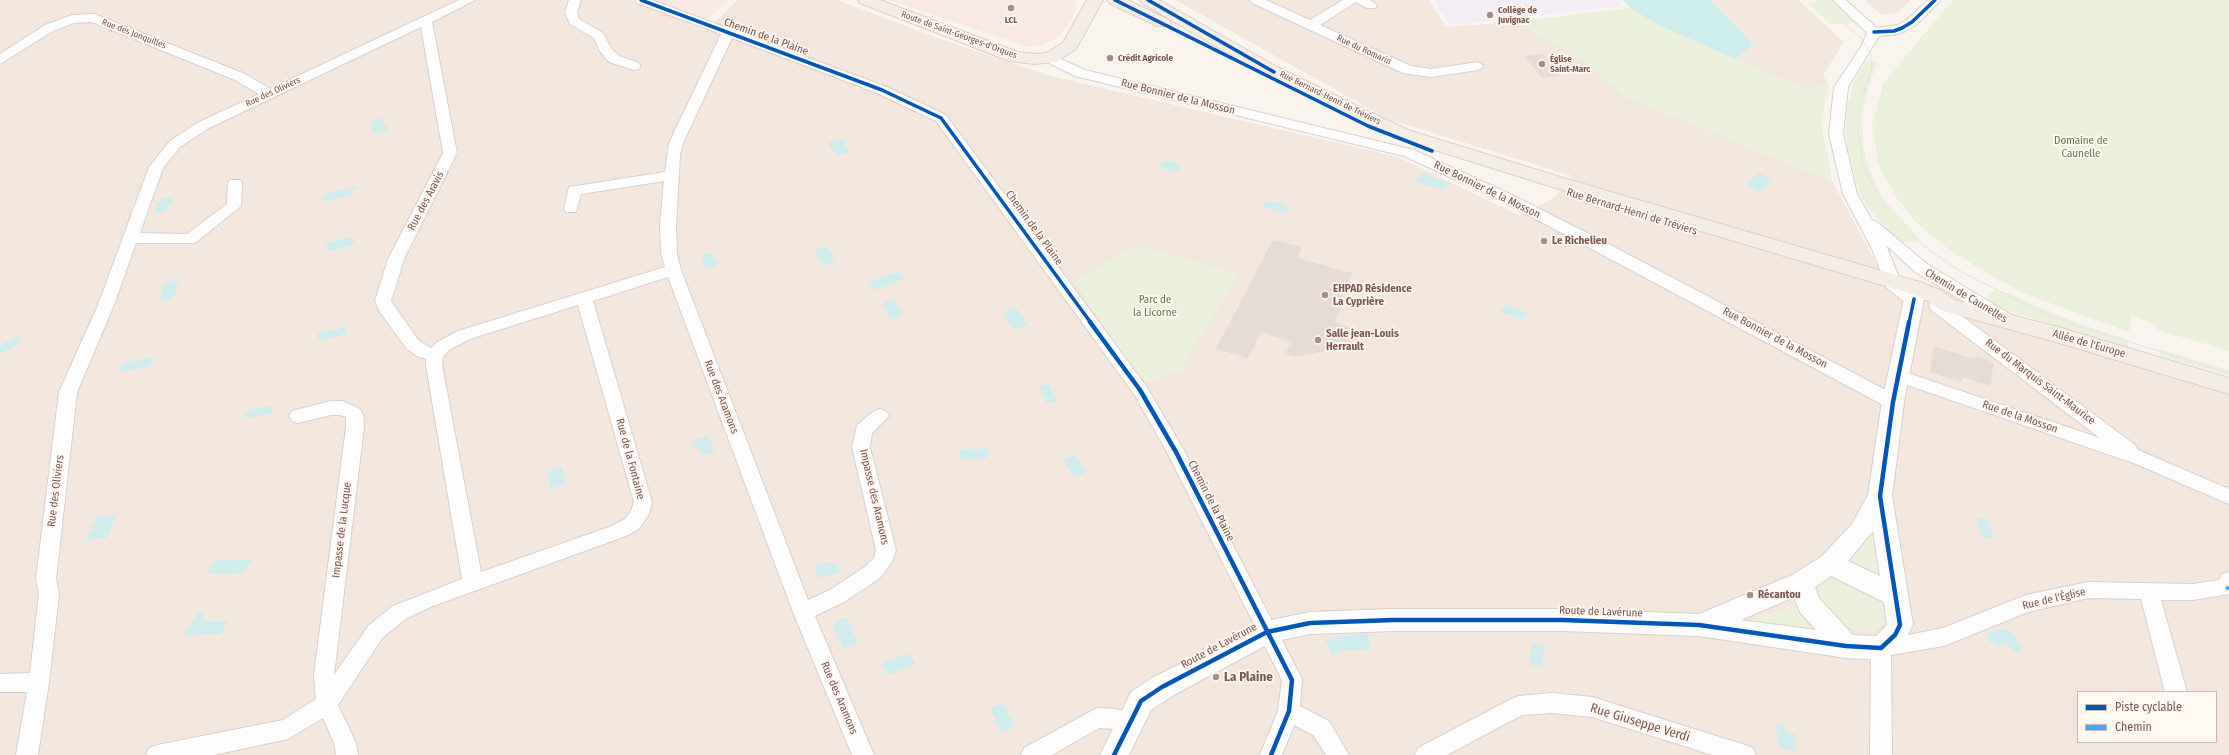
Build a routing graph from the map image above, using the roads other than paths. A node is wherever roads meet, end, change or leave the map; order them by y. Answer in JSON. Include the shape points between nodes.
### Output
{"nodes":[{"id":1,"x":469,"y":0,"type":"edge"},
{"id":2,"x":575,"y":0,"type":"edge"},
{"id":3,"x":641,"y":0,"type":"edge"},
{"id":4,"x":866,"y":0,"type":"edge"},
{"id":5,"x":1095,"y":0,"type":"edge"},
{"id":6,"x":1115,"y":0,"type":"edge"},
{"id":7,"x":1148,"y":0,"type":"edge"},
{"id":8,"x":1256,"y":0,"type":"edge"},
{"id":9,"x":1352,"y":0,"type":"edge"},
{"id":10,"x":1839,"y":0,"type":"edge"},
{"id":11,"x":1935,"y":0,"type":"edge"},
{"id":12,"x":426,"y":22,"type":"junction"},
{"id":13,"x":1312,"y":25,"type":"junction"},
{"id":14,"x":1874,"y":32,"type":"junction"},
{"id":15,"x":728,"y":33,"type":"junction"},
{"id":16,"x":1050,"y":58,"type":"junction"},
{"id":17,"x":0,"y":60,"type":"edge"},
{"id":18,"x":634,"y":66,"type":"dead end"},
{"id":19,"x":1478,"y":66,"type":"dead end"},
{"id":20,"x":268,"y":94,"type":"junction"},
{"id":21,"x":671,"y":176,"type":"junction"},
{"id":22,"x":235,"y":183,"type":"dead end"},
{"id":23,"x":571,"y":209,"type":"dead end"},
{"id":24,"x":1862,"y":215,"type":"junction"},
{"id":25,"x":130,"y":238,"type":"junction"},
{"id":26,"x":1921,"y":268,"type":"junction"},
{"id":27,"x":673,"y":270,"type":"junction"},
{"id":28,"x":1893,"y":282,"type":"junction"},
{"id":29,"x":1915,"y":294,"type":"junction"},
{"id":30,"x":584,"y":297,"type":"junction"},
{"id":31,"x":1942,"y":305,"type":"junction"},
{"id":32,"x":2012,"y":323,"type":"junction"},
{"id":33,"x":435,"y":355,"type":"junction"},
{"id":34,"x":1899,"y":376,"type":"junction"},
{"id":35,"x":2229,"y":386,"type":"edge"},
{"id":36,"x":1894,"y":402,"type":"junction"},
{"id":37,"x":298,"y":416,"type":"dead end"},
{"id":38,"x":880,"y":416,"type":"dead end"},
{"id":39,"x":2142,"y":459,"type":"junction"},
{"id":40,"x":1880,"y":496,"type":"junction"},
{"id":41,"x":2229,"y":497,"type":"edge"},
{"id":42,"x":1830,"y":564,"type":"junction"},
{"id":43,"x":2229,"y":580,"type":"edge"},
{"id":44,"x":1801,"y":583,"type":"junction"},
{"id":45,"x":473,"y":584,"type":"junction"},
{"id":46,"x":2149,"y":591,"type":"junction"},
{"id":47,"x":1894,"y":595,"type":"junction"},
{"id":48,"x":803,"y":612,"type":"junction"},
{"id":49,"x":1699,"y":625,"type":"junction"},
{"id":50,"x":1267,"y":632,"type":"junction"},
{"id":51,"x":1846,"y":646,"type":"junction"},
{"id":52,"x":1881,"y":648,"type":"junction"},
{"id":53,"x":39,"y":682,"type":"junction"},
{"id":54,"x":0,"y":683,"type":"edge"},
{"id":55,"x":2176,"y":691,"type":"edge"},
{"id":56,"x":328,"y":704,"type":"junction"},
{"id":57,"x":1289,"y":711,"type":"junction"},
{"id":58,"x":1129,"y":724,"type":"junction"},
{"id":59,"x":27,"y":755,"type":"edge"},
{"id":60,"x":157,"y":755,"type":"edge"},
{"id":61,"x":347,"y":755,"type":"edge"},
{"id":62,"x":863,"y":755,"type":"edge"},
{"id":63,"x":1032,"y":755,"type":"edge"},
{"id":64,"x":1114,"y":755,"type":"edge"},
{"id":65,"x":1271,"y":755,"type":"edge"},
{"id":66,"x":1338,"y":755,"type":"edge"},
{"id":67,"x":1428,"y":755,"type":"edge"},
{"id":68,"x":1745,"y":755,"type":"edge"},
{"id":69,"x":1881,"y":755,"type":"edge"}],
"edges":[{"from":1,"to":12,"type":"street","name":"Rue des Oliviers"},
{"from":2,"to":18,"type":"street","via":[[571,13],[574,21],[599,36],[605,50],[614,59]]},
{"from":3,"to":15,"type":"street","name":"Chemin de la Plaine"},
{"from":4,"to":16,"type":"main road","name":"Route de Saint-Georges-d'Orques","via":[[1015,57]]},
{"from":5,"to":16,"type":"main road","via":[[1070,46]]},
{"from":6,"to":29,"type":"main road","name":"Rue Bernard-Henri de Tréviers","via":[[1324,105],[1404,142]]},
{"from":7,"to":28,"type":"main road","name":"Rue Bernard-Henri de Tréviers","via":[[1271,70],[1342,107],[1402,134]]},
{"from":8,"to":13,"type":"street","name":"Rue du Romarin"},
{"from":9,"to":13,"type":"street"},
{"from":10,"to":14,"type":"street"},
{"from":11,"to":14,"type":"street","via":[[1902,28]]},
{"from":12,"to":20,"type":"street","name":"Rue des Oliviers"},
{"from":12,"to":33,"type":"street","name":"Rue des Aravis","via":[[450,153],[396,259],[383,301],[413,345],[422,352]]},
{"from":13,"to":19,"type":"street","name":"Rue du Romarin","via":[[1408,70],[1431,73]]},
{"from":14,"to":24,"type":"street","name":"Chemin de Caunelles","via":[[1841,87],[1837,111],[1836,134],[1847,183]]},
{"from":15,"to":21,"type":"street","name":"Rue des Aramons","via":[[676,143],[672,155]]},
{"from":15,"to":50,"type":"street","name":"Chemin de la Plaine","via":[[886,92],[941,118],[1140,390],[1176,452]]},
{"from":16,"to":36,"type":"street","name":"Rue Bonnier de la Mosson","via":[[1080,73],[1409,153],[1505,197]]},
{"from":17,"to":20,"type":"street","name":"Rue des Jonquilles","via":[[49,28],[72,19],[94,18],[240,77]]},
{"from":20,"to":25,"type":"street","name":"Rue des Oliviers","via":[[202,126],[184,137],[165,155],[156,167]]},
{"from":21,"to":23,"type":"street","via":[[574,190]]},
{"from":21,"to":27,"type":"street","name":"Rue des Aramons","via":[[668,232]]},
{"from":22,"to":25,"type":"street","via":[[234,206],[190,239]]},
{"from":24,"to":26,"type":"street","name":"Chemin de Caunelles"},
{"from":24,"to":28,"type":"street","name":"Chemin de Caunelles","via":[[1880,248]]},
{"from":25,"to":53,"type":"street","name":"Rue des Oliviers","via":[[106,306],[68,392],[46,579],[49,594]]},
{"from":26,"to":29,"type":"street","name":"Chemin de Caunelles"},
{"from":26,"to":32,"type":"street","name":"Chemin de Caunelles"},
{"from":27,"to":30,"type":"street"},
{"from":27,"to":48,"type":"street","name":"Rue des Aramons"},
{"from":28,"to":29,"type":"main road","name":"Allée de l'Europe"},
{"from":29,"to":31,"type":"main road","name":"Allée de l'Europe"},
{"from":29,"to":34,"type":"street","name":"Route de Lavérune"},
{"from":30,"to":33,"type":"street","via":[[464,335],[443,346]]},
{"from":30,"to":45,"type":"street","name":"Rue de la Fontaine","via":[[643,502],[640,514],[632,524],[620,531]]},
{"from":31,"to":32,"type":"main road","name":"Allée de l'Europe"},
{"from":31,"to":39,"type":"street","name":"Rue du Marquis Saint-Maurice"},
{"from":32,"to":35,"type":"main road","name":"Allée de l'Europe"},
{"from":33,"to":45,"type":"street","via":[[434,365]]},
{"from":34,"to":36,"type":"street","name":"Route de Lavérune"},
{"from":34,"to":39,"type":"street","name":"Rue de la Mosson"},
{"from":36,"to":40,"type":"street","name":"Route de Lavérune"},
{"from":37,"to":56,"type":"street","name":"Impasse de la Lucque","via":[[331,408],[342,408],[354,414],[355,427],[324,675]]},
{"from":38,"to":48,"type":"street","name":"Impasse des Aramons","via":[[863,430],[861,448],[886,550],[882,562],[873,572],[837,596]]},
{"from":39,"to":41,"type":"street"},
{"from":40,"to":42,"type":"street","name":"Route de Lavérune","via":[[1861,531]]},
{"from":40,"to":47,"type":"street","name":"Route de Lavérune"},
{"from":42,"to":44,"type":"street","name":"Route de Lavérune"},
{"from":42,"to":47,"type":"street"},
{"from":43,"to":46,"type":"street","name":"Rue de l'Église","via":[[2226,587],[2206,590]]},
{"from":44,"to":49,"type":"street","name":"Route de Lavérune"},
{"from":44,"to":51,"type":"street","via":[[1809,604]]},
{"from":45,"to":56,"type":"street","name":"Rue de la Fontaine","via":[[400,612],[376,631]]},
{"from":46,"to":52,"type":"street","name":"Rue de l'Église","via":[[2088,590],[2026,604],[1944,637]]},
{"from":46,"to":55,"type":"street"},
{"from":47,"to":52,"type":"street","name":"Route de Lavérune","via":[[1900,625],[1895,635]]},
{"from":48,"to":62,"type":"street","name":"Rue des Aramons"},
{"from":49,"to":50,"type":"street","name":"Route de Lavérune","via":[[1564,620],[1393,620],[1310,623]]},
{"from":49,"to":51,"type":"street","name":"Route de Lavérune"},
{"from":50,"to":57,"type":"street","name":"Chemin de la Plaine","via":[[1292,680]]},
{"from":50,"to":58,"type":"street","name":"Route de Lavérune","via":[[1162,687],[1141,701]]},
{"from":51,"to":52,"type":"street","name":"Route de Lavérune"},
{"from":52,"to":69,"type":"street"},
{"from":53,"to":54,"type":"street"},
{"from":53,"to":59,"type":"street","name":"Rue des Oliviers"},
{"from":56,"to":60,"type":"street","via":[[288,729]]},
{"from":56,"to":61,"type":"street","via":[[345,743]]},
{"from":57,"to":65,"type":"street","name":"Chemin de la Plaine"},
{"from":57,"to":66,"type":"street","via":[[1321,728]]},
{"from":58,"to":63,"type":"street","via":[[1116,719],[1097,718]]},
{"from":58,"to":64,"type":"street","name":"Route de Lavérune"},
{"from":67,"to":68,"type":"street","name":"Rue Giuseppe Verdi","via":[[1519,706],[1552,703],[1592,707]]}]}
